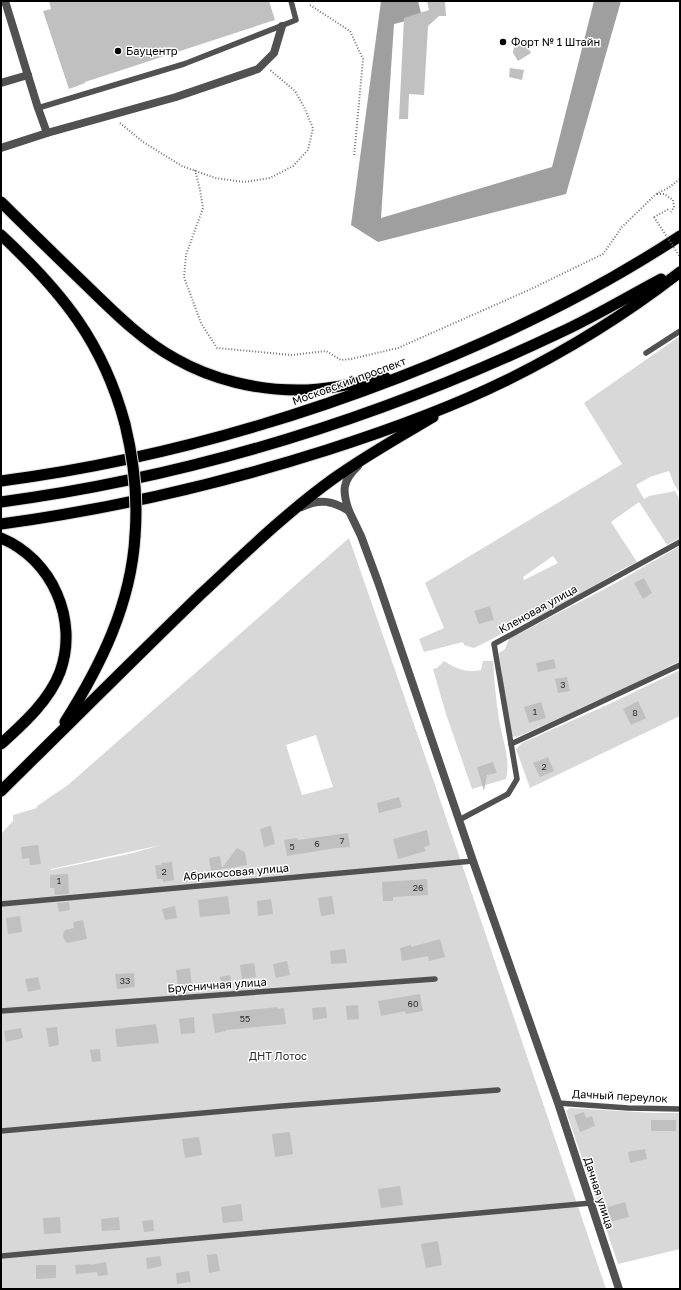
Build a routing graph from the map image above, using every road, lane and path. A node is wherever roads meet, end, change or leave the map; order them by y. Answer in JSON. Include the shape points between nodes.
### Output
{"nodes":[{"id":1,"x":4,"y":1,"type":"edge"},
{"id":2,"x":291,"y":1,"type":"edge"},
{"id":3,"x":310,"y":5,"type":"dead end"},
{"id":4,"x":4,"y":11,"type":"edge"},
{"id":5,"x":282,"y":26,"type":"junction"},
{"id":6,"x":263,"y":64,"type":"junction"},
{"id":7,"x":28,"y":75,"type":"junction"},
{"id":8,"x":1,"y":83,"type":"edge"},
{"id":9,"x":38,"y":108,"type":"junction"},
{"id":10,"x":112,"y":116,"type":"junction"},
{"id":11,"x":47,"y":133,"type":"junction"},
{"id":12,"x":1,"y":148,"type":"edge"},
{"id":13,"x":354,"y":157,"type":"dead end"},
{"id":14,"x":195,"y":170,"type":"junction"},
{"id":15,"x":680,"y":179,"type":"edge"},
{"id":16,"x":656,"y":194,"type":"junction"},
{"id":17,"x":1,"y":202,"type":"edge"},
{"id":18,"x":669,"y":208,"type":"dead end"},
{"id":19,"x":671,"y":212,"type":"dead end"},
{"id":20,"x":1,"y":235,"type":"edge"},
{"id":21,"x":680,"y":236,"type":"edge"},
{"id":22,"x":680,"y":257,"type":"edge"},
{"id":23,"x":680,"y":269,"type":"edge"},
{"id":24,"x":680,"y":272,"type":"edge"},
{"id":25,"x":680,"y":331,"type":"edge"},
{"id":26,"x":646,"y":353,"type":"dead end"},
{"id":27,"x":430,"y":366,"type":"junction"},
{"id":28,"x":464,"y":399,"type":"junction"},
{"id":29,"x":368,"y":455,"type":"junction"},
{"id":30,"x":1,"y":481,"type":"edge"},
{"id":31,"x":1,"y":502,"type":"edge"},
{"id":32,"x":292,"y":511,"type":"junction"},
{"id":33,"x":349,"y":511,"type":"junction"},
{"id":34,"x":1,"y":524,"type":"edge"},
{"id":35,"x":1,"y":538,"type":"edge"},
{"id":36,"x":680,"y":542,"type":"edge"},
{"id":37,"x":680,"y":665,"type":"edge"},
{"id":38,"x":54,"y":739,"type":"junction"},
{"id":39,"x":1,"y":744,"type":"edge"},
{"id":40,"x":510,"y":744,"type":"junction"},
{"id":41,"x":1,"y":791,"type":"edge"},
{"id":42,"x":459,"y":820,"type":"junction"},
{"id":43,"x":473,"y":861,"type":"junction"},
{"id":44,"x":1,"y":904,"type":"edge"},
{"id":45,"x":435,"y":979,"type":"dead end"},
{"id":46,"x":1,"y":1012,"type":"edge"},
{"id":47,"x":498,"y":1090,"type":"dead end"},
{"id":48,"x":558,"y":1103,"type":"junction"},
{"id":49,"x":680,"y":1109,"type":"edge"},
{"id":50,"x":1,"y":1131,"type":"edge"},
{"id":51,"x":591,"y":1203,"type":"junction"},
{"id":52,"x":1,"y":1256,"type":"edge"},
{"id":53,"x":619,"y":1289,"type":"edge"}],
"edges":[{"from":1,"to":4,"type":"street"},
{"from":2,"to":5,"type":"lane","via":[[296,20]]},
{"from":3,"to":13,"type":"path","via":[[350,31],[363,59]]},
{"from":4,"to":7,"type":"street"},
{"from":5,"to":6,"type":"street","via":[[274,53]]},
{"from":5,"to":9,"type":"lane","via":[[184,64]]},
{"from":6,"to":10,"type":"street","via":[[258,69]]},
{"from":6,"to":14,"type":"path","via":[[295,91],[304,107],[313,128],[308,150],[293,166],[270,178],[244,182],[215,178]]},
{"from":7,"to":8,"type":"street"},
{"from":7,"to":9,"type":"street"},
{"from":9,"to":11,"type":"street"},
{"from":10,"to":11,"type":"street"},
{"from":10,"to":14,"type":"path","via":[[143,142],[182,166]]},
{"from":11,"to":12,"type":"street"},
{"from":14,"to":16,"type":"path","via":[[202,208],[186,255],[184,277],[201,323],[217,348],[292,355],[326,351],[341,360],[398,348],[603,254],[622,227]]},
{"from":15,"to":16,"type":"path"},
{"from":16,"to":19,"type":"path","via":[[664,194],[673,200],[674,207]]},
{"from":17,"to":27,"type":"highway","via":[[133,329],[176,360],[200,371],[247,385],[299,390],[327,388]]},
{"from":18,"to":22,"type":"path","bridge":true,"via":[[654,217]]},
{"from":20,"to":38,"type":"highway","bridge":true,"via":[[35,267],[88,335],[115,389],[130,444],[133,468],[135,536],[131,572],[122,606],[112,637]]},
{"from":21,"to":27,"type":"highway","name":"Московский проспект","via":[[624,272],[583,294],[511,331]]},
{"from":23,"to":31,"type":"highway","via":[[546,339],[451,381],[353,418],[268,446],[170,471],[96,487]]},
{"from":24,"to":28,"type":"highway","via":[[561,352]]},
{"from":25,"to":26,"type":"lane"},
{"from":27,"to":30,"type":"highway","name":"Московский проспект","via":[[353,395],[222,436],[93,466]]},
{"from":28,"to":29,"type":"highway"},
{"from":28,"to":34,"type":"highway","via":[[349,443],[222,481],[97,509]]},
{"from":29,"to":32,"type":"highway"},
{"from":29,"to":33,"type":"street","name":"Дачная улица","via":[[350,473],[345,484],[344,496]]},
{"from":32,"to":33,"type":"street","via":[[322,501],[336,503]]},
{"from":32,"to":38,"type":"highway","via":[[181,614]]},
{"from":33,"to":42,"type":"street","name":"Дачная улица","via":[[378,582]]},
{"from":35,"to":39,"type":"highway","via":[[24,551],[47,575],[60,600],[66,642],[60,672],[52,688],[28,719]]},
{"from":36,"to":40,"type":"lane","name":"Кленовая улица","via":[[494,644]]},
{"from":37,"to":40,"type":"lane"},
{"from":38,"to":41,"type":"highway"},
{"from":40,"to":42,"type":"lane","name":"Кленовая улица","via":[[517,779],[508,794]]},
{"from":42,"to":43,"type":"street","name":"Дачная улица"},
{"from":43,"to":44,"type":"lane","name":"Абрикосовая улица"},
{"from":43,"to":48,"type":"street","name":"Дачная улица"},
{"from":45,"to":46,"type":"lane","name":"Брусничная улица"},
{"from":47,"to":50,"type":"lane"},
{"from":48,"to":49,"type":"lane","name":"Дачный переулок"},
{"from":48,"to":51,"type":"street","name":"Дачная улица"},
{"from":51,"to":52,"type":"lane"},
{"from":51,"to":53,"type":"street","name":"Дачная улица"}]}
